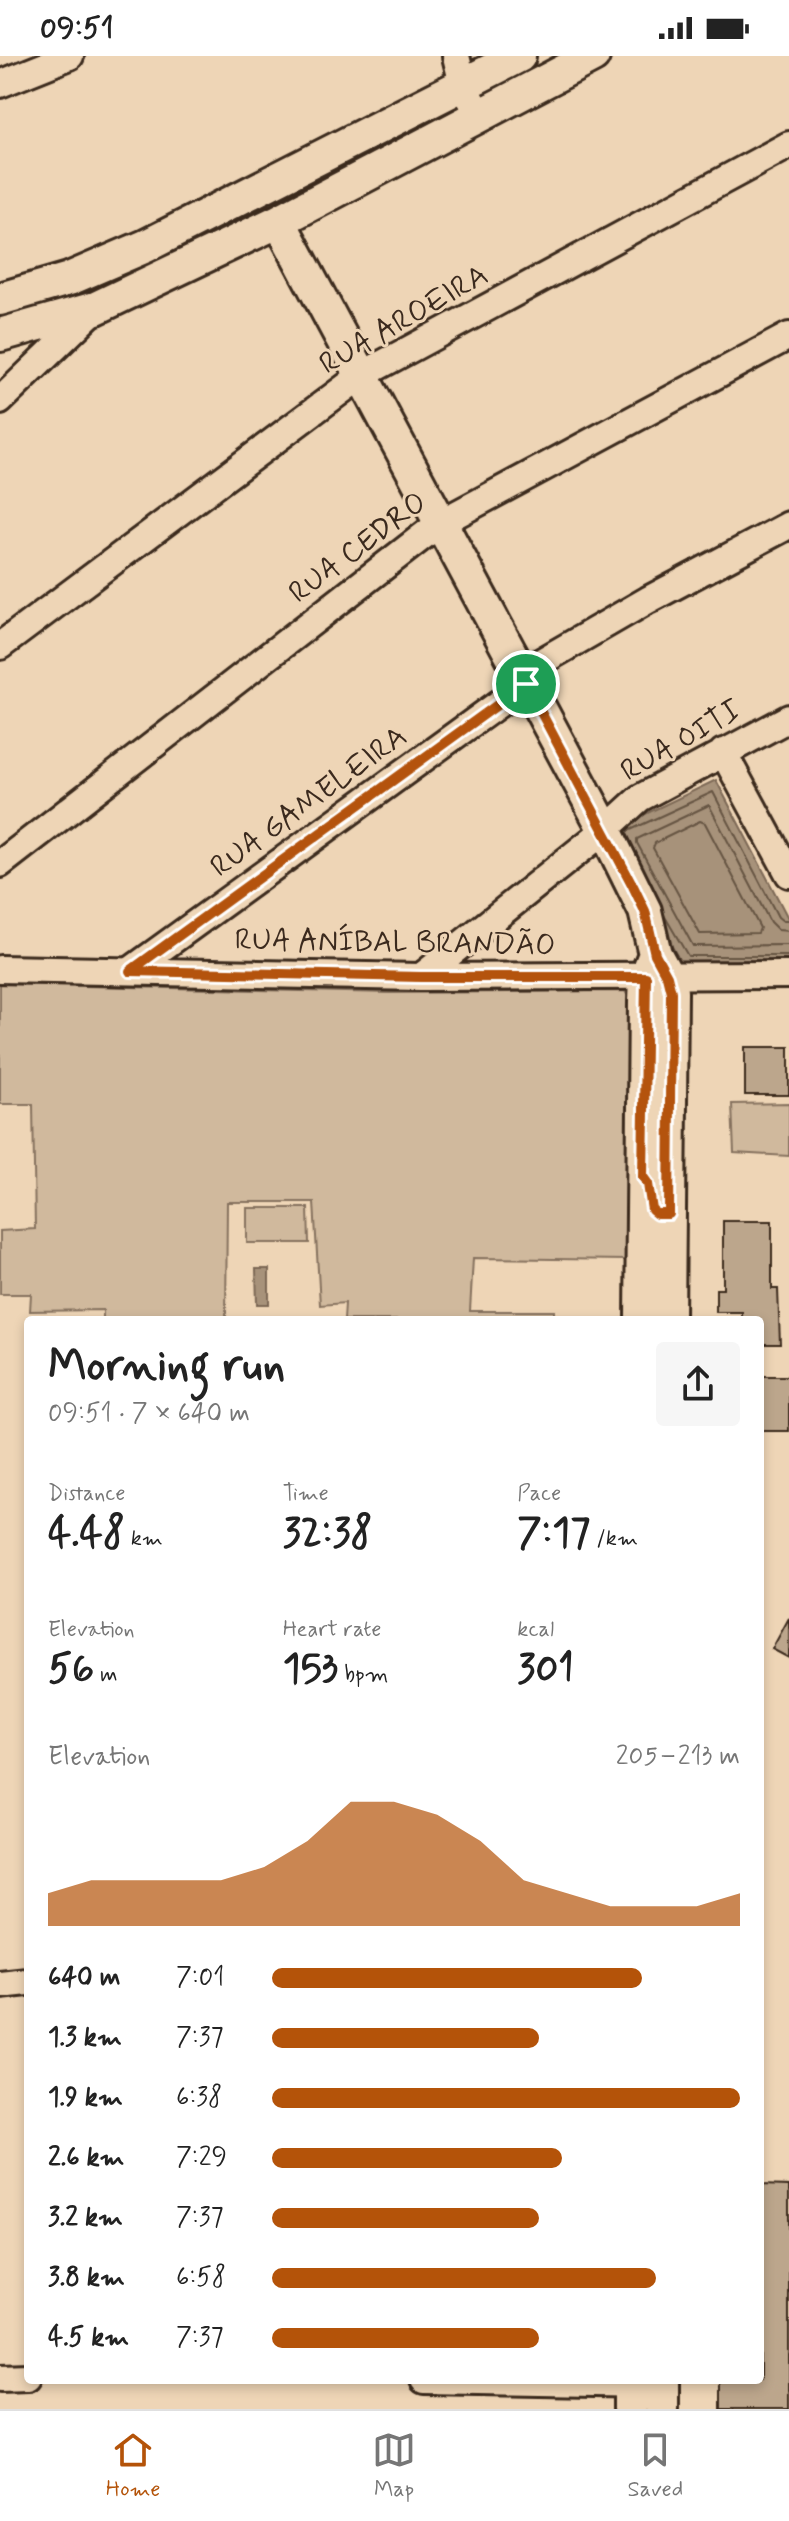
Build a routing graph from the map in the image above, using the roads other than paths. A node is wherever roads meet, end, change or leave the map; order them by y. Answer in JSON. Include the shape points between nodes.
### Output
{"nodes":[{"id":1,"x":70,"y":56,"type":"edge"},
{"id":2,"x":519,"y":56,"type":"edge"},
{"id":3,"x":593,"y":56,"type":"edge"},
{"id":4,"x":460,"y":71,"type":"edge"},
{"id":5,"x":0,"y":84,"type":"edge"},
{"id":6,"x":480,"y":117,"type":"junction"},
{"id":7,"x":789,"y":145,"type":"edge"},
{"id":8,"x":279,"y":221,"type":"junction"},
{"id":9,"x":0,"y":299,"type":"edge"},
{"id":10,"x":96,"y":308,"type":"junction"},
{"id":11,"x":0,"y":335,"type":"edge"},
{"id":12,"x":789,"y":336,"type":"edge"},
{"id":13,"x":362,"y":375,"type":"junction"},
{"id":14,"x":0,"y":401,"type":"edge"},
{"id":15,"x":440,"y":523,"type":"junction"},
{"id":16,"x":789,"y":525,"type":"edge"},
{"id":17,"x":0,"y":646,"type":"edge"},
{"id":18,"x":523,"y":679,"type":"junction"},
{"id":19,"x":789,"y":718,"type":"edge"},
{"id":20,"x":723,"y":752,"type":"junction"},
{"id":21,"x":605,"y":830,"type":"junction"},
{"id":22,"x":0,"y":864,"type":"edge"},
{"id":23,"x":789,"y":874,"type":"edge"},
{"id":24,"x":0,"y":969,"type":"edge"},
{"id":25,"x":656,"y":969,"type":"junction"},
{"id":26,"x":130,"y":971,"type":"junction"},
{"id":27,"x":789,"y":975,"type":"edge"},
{"id":28,"x":421,"y":977,"type":"junction"},
{"id":29,"x":643,"y":1177,"type":"junction"},
{"id":30,"x":669,"y":1214,"type":"junction"},
{"id":31,"x":643,"y":1246,"type":"junction"},
{"id":32,"x":668,"y":1282,"type":"junction"},
{"id":33,"x":642,"y":1316,"type":"edge"},
{"id":34,"x":668,"y":1316,"type":"edge"},
{"id":35,"x":24,"y":1982,"type":"edge"},
{"id":36,"x":0,"y":1985,"type":"edge"},
{"id":37,"x":24,"y":2377,"type":"edge"},
{"id":38,"x":0,"y":2378,"type":"edge"},
{"id":39,"x":505,"y":2384,"type":"edge"},
{"id":40,"x":646,"y":2391,"type":"edge"}],
"edges":[{"from":1,"to":5,"type":"street"},
{"from":2,"to":4,"type":"main road"},
{"from":3,"to":6,"type":"main road"},
{"from":4,"to":6,"type":"street"},
{"from":4,"to":9,"type":"main road","via":[[146,246],[69,279]]},
{"from":6,"to":8,"type":"main road"},
{"from":7,"to":13,"type":"street","name":"RUA AROEIRA"},
{"from":8,"to":10,"type":"main road"},
{"from":8,"to":13,"type":"main road"},
{"from":10,"to":11,"type":"main road"},
{"from":10,"to":14,"type":"street"},
{"from":12,"to":15,"type":"street","name":"RUA CEDRO"},
{"from":13,"to":15,"type":"main road"},
{"from":13,"to":17,"type":"street","name":"RUA AROEIRA"},
{"from":15,"to":18,"type":"main road"},
{"from":15,"to":22,"type":"street","name":"RUA CEDRO"},
{"from":16,"to":18,"type":"street","name":"RUA GAMELEIRA","via":[[637,606]]},
{"from":18,"to":21,"type":"main road"},
{"from":18,"to":26,"type":"street","name":"RUA GAMELEIRA"},
{"from":19,"to":20,"type":"street","name":"RUA OITI"},
{"from":20,"to":21,"type":"street","name":"RUA OITI","via":[[640,798]]},
{"from":20,"to":23,"type":"street"},
{"from":21,"to":25,"type":"main road","via":[[645,911]]},
{"from":21,"to":28,"type":"street","name":"RUA OITI"},
{"from":24,"to":26,"type":"street","name":"RUA ANÍBAL BRANDÃO"},
{"from":25,"to":27,"type":"street","name":"RUA ANÍBAL BRANDÃO"},
{"from":25,"to":28,"type":"street","name":"RUA ANÍBAL BRANDÃO"},
{"from":25,"to":29,"type":"main road"},
{"from":25,"to":30,"type":"main road","via":[[671,992]]},
{"from":26,"to":28,"type":"street","name":"RUA ANÍBAL BRANDÃO"},
{"from":29,"to":30,"type":"main road","via":[[652,1210]]},
{"from":29,"to":31,"type":"main road"},
{"from":30,"to":32,"type":"main road"},
{"from":31,"to":32,"type":"main road","via":[[662,1252],[662,1273]]},
{"from":31,"to":33,"type":"main road"},
{"from":32,"to":34,"type":"main road"},
{"from":35,"to":36,"type":"street"},
{"from":37,"to":38,"type":"street"},
{"from":39,"to":40,"type":"street"}]}
